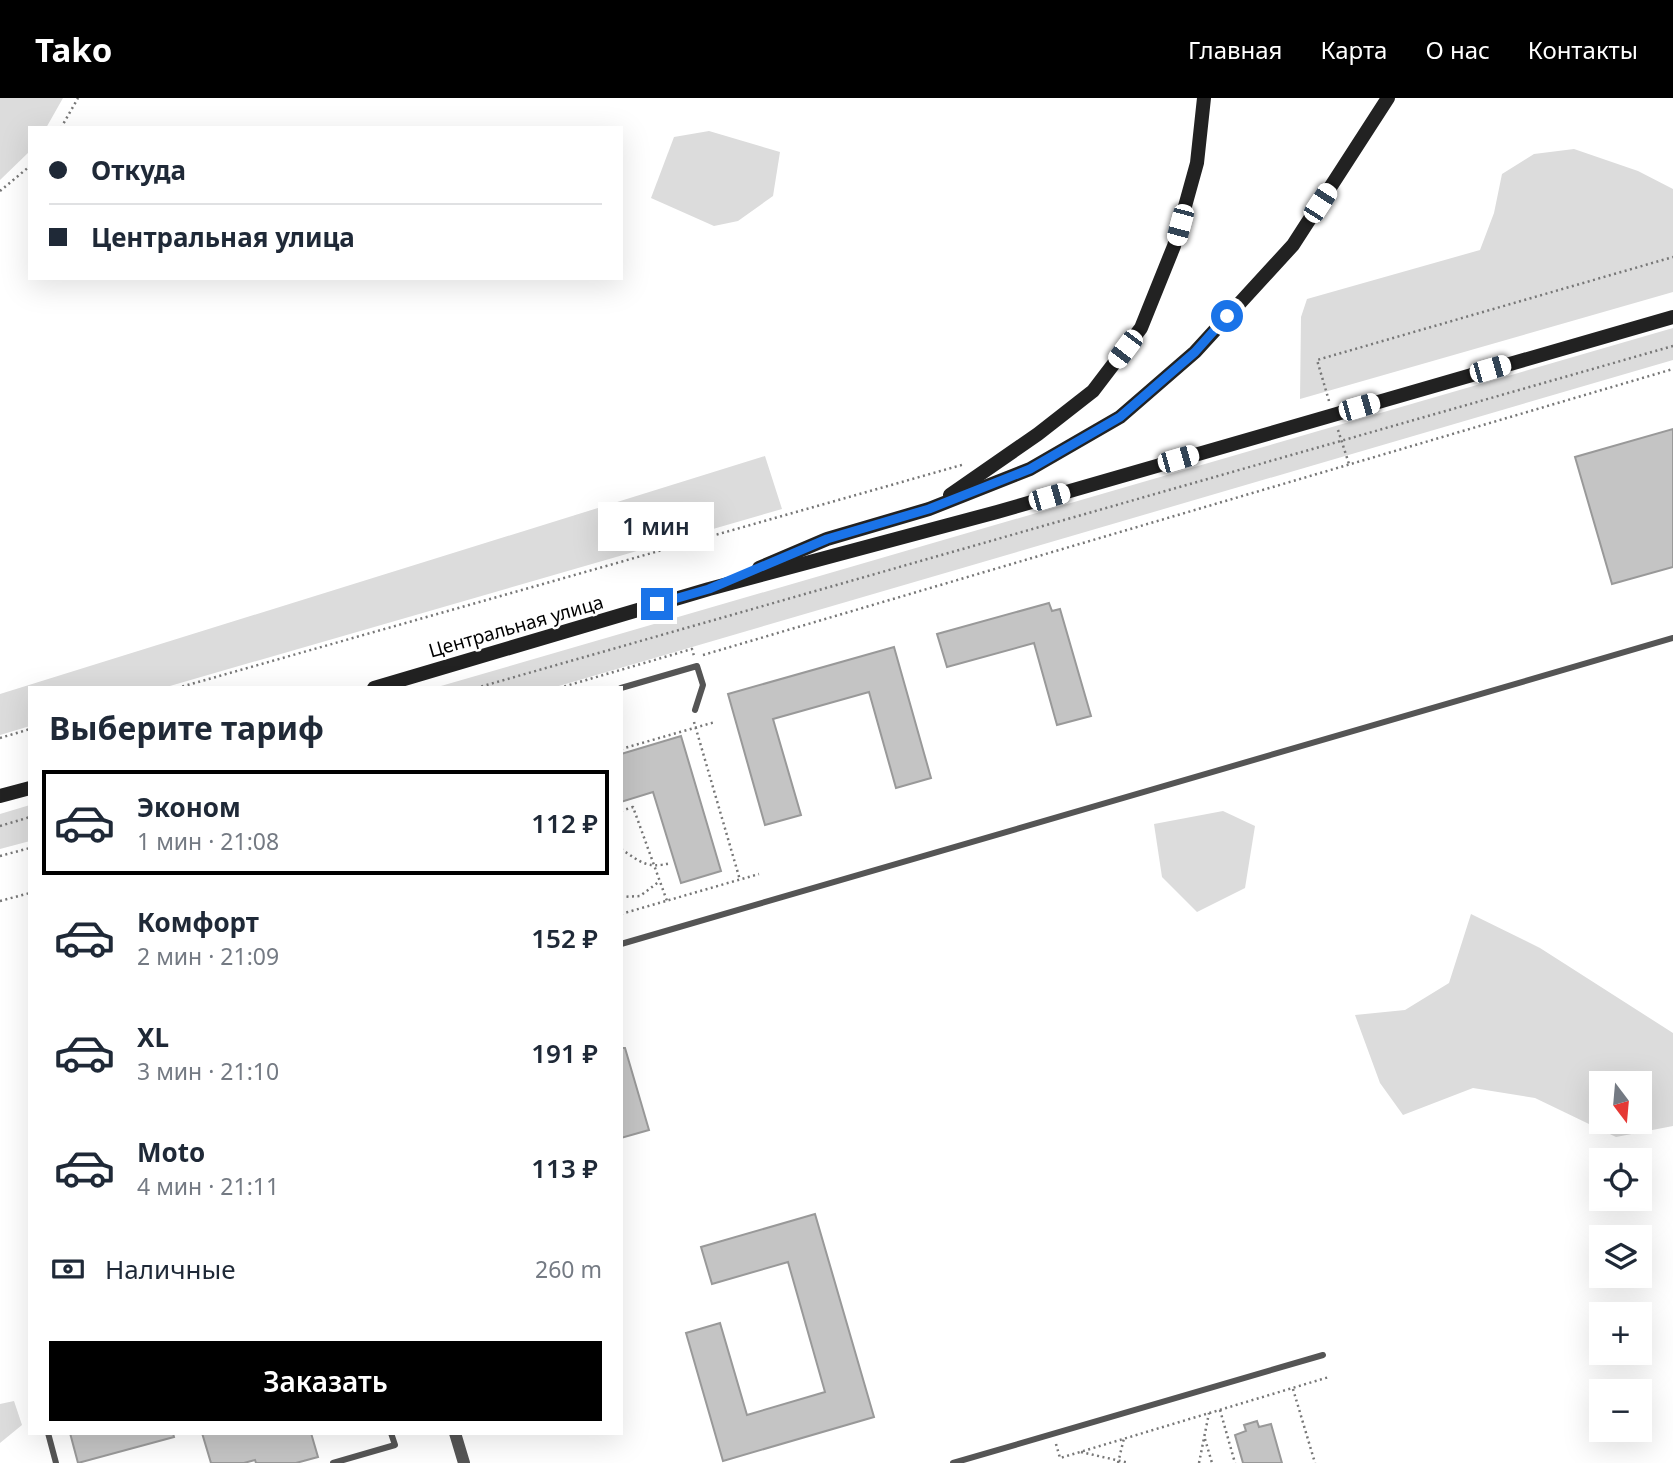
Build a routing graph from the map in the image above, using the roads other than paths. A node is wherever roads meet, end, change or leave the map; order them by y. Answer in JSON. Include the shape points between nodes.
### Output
{"nodes":[{"id":1,"x":1204,"y":98,"type":"edge"},
{"id":2,"x":1388,"y":98,"type":"edge"},
{"id":3,"x":1673,"y":317,"type":"edge"},
{"id":4,"x":929,"y":509,"type":"junction"},
{"id":5,"x":709,"y":589,"type":"junction"},
{"id":6,"x":1673,"y":638,"type":"edge"},
{"id":7,"x":381,"y":686,"type":"edge"},
{"id":8,"x":623,"y":687,"type":"edge"},
{"id":9,"x":695,"y":710,"type":"dead end"},
{"id":10,"x":28,"y":789,"type":"edge"},
{"id":11,"x":0,"y":796,"type":"edge"},
{"id":12,"x":623,"y":943,"type":"edge"},
{"id":13,"x":1323,"y":1356,"type":"dead end"},
{"id":14,"x":49,"y":1435,"type":"edge"},
{"id":15,"x":392,"y":1435,"type":"edge"},
{"id":16,"x":456,"y":1435,"type":"edge"},
{"id":17,"x":56,"y":1463,"type":"edge"},
{"id":18,"x":333,"y":1463,"type":"edge"},
{"id":19,"x":464,"y":1463,"type":"edge"},
{"id":20,"x":953,"y":1463,"type":"edge"}],
"edges":[{"from":1,"to":4,"type":"main road","via":[[1197,163],[1174,246],[1140,328],[1093,391]]},
{"from":2,"to":4,"type":"main road","via":[[1293,245],[1195,352],[1109,424],[1030,469]]},
{"from":3,"to":5,"type":"main road","via":[[997,512]]},
{"from":4,"to":5,"type":"main road","via":[[827,539]]},
{"from":5,"to":7,"type":"main road","name":"Центральная улица"},
{"from":6,"to":12,"type":"lane"},
{"from":8,"to":9,"type":"lane","via":[[697,666],[703,685]]},
{"from":10,"to":11,"type":"main road"},
{"from":13,"to":20,"type":"lane"},
{"from":14,"to":17,"type":"lane"},
{"from":15,"to":18,"type":"lane","via":[[395,1445]]},
{"from":16,"to":19,"type":"street"}]}
